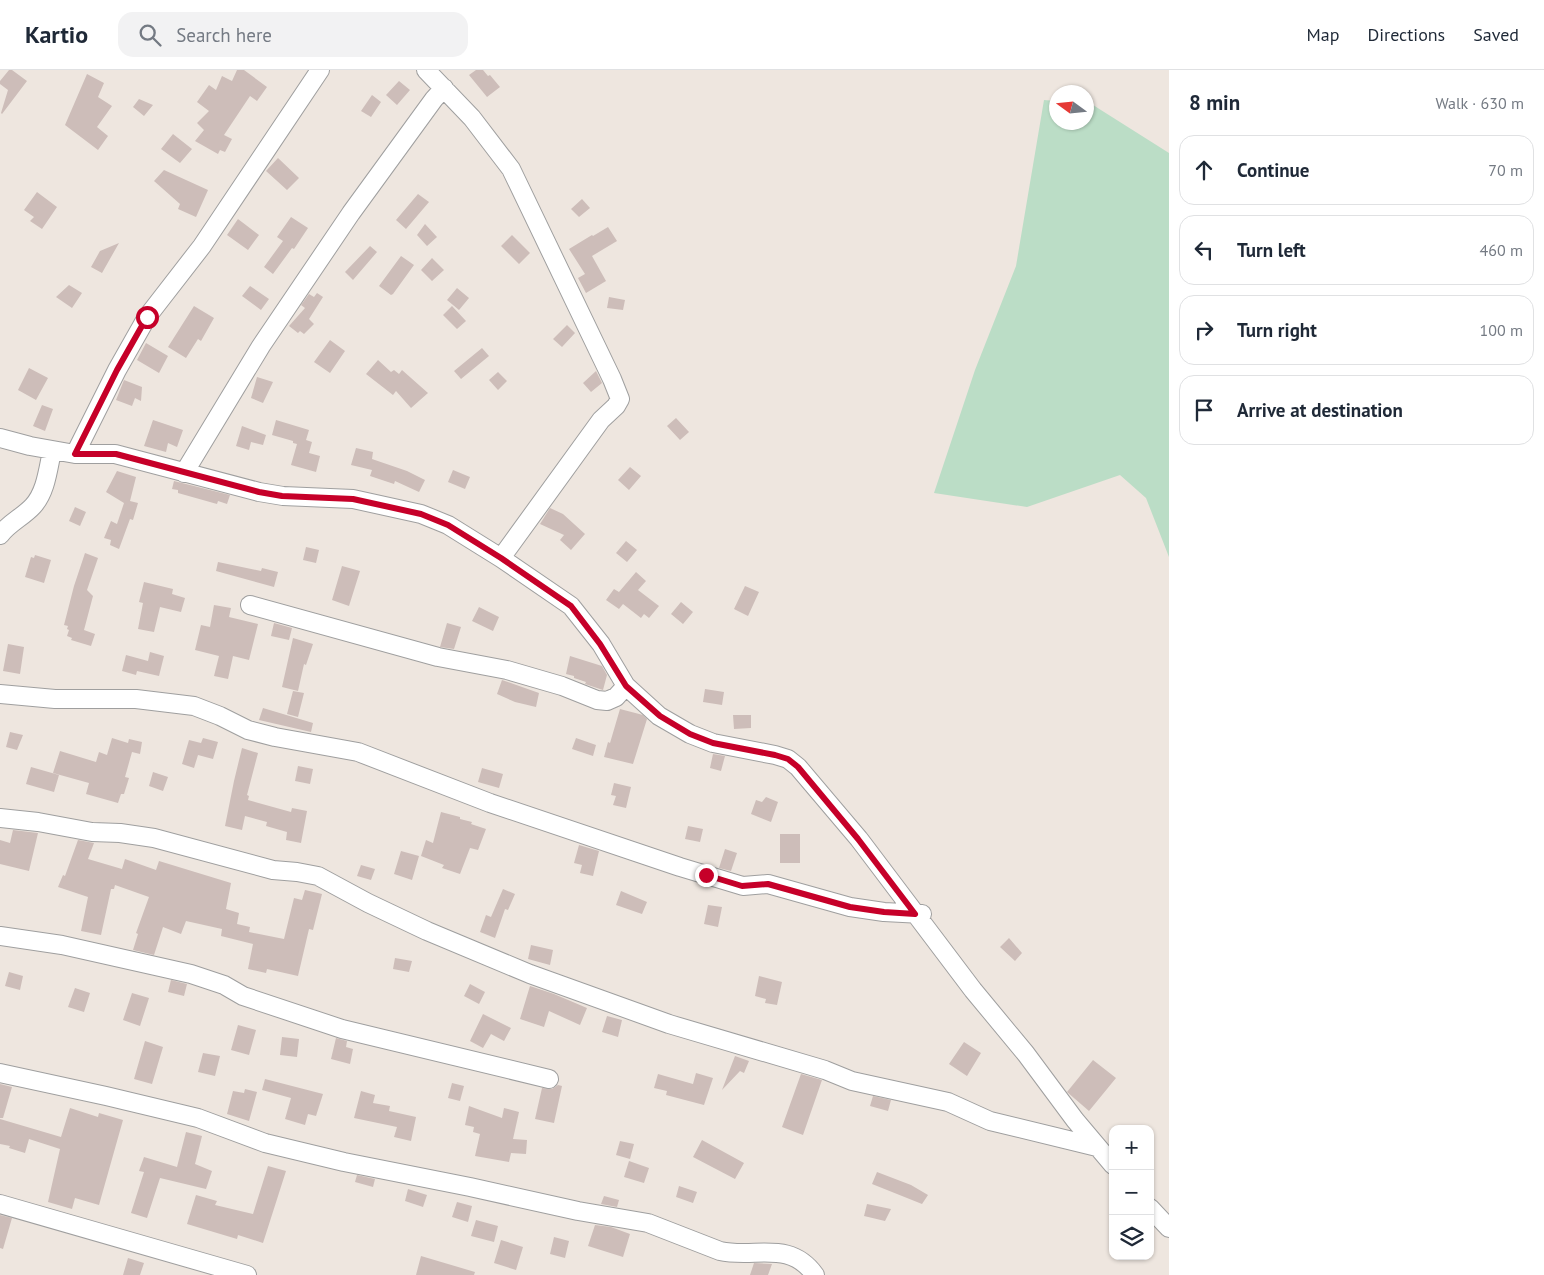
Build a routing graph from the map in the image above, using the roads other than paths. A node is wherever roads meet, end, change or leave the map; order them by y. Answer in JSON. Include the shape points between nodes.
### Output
{"nodes":[{"id":1,"x":320,"y":70,"type":"edge"},
{"id":2,"x":426,"y":70,"type":"edge"},
{"id":3,"x":444,"y":88,"type":"junction"},
{"id":4,"x":0,"y":438,"type":"edge"},
{"id":5,"x":52,"y":451,"type":"junction"},
{"id":6,"x":75,"y":454,"type":"junction"},
{"id":7,"x":184,"y":473,"type":"junction"},
{"id":8,"x":0,"y":535,"type":"edge"},
{"id":9,"x":501,"y":558,"type":"junction"},
{"id":10,"x":250,"y":604,"type":"dead end"},
{"id":11,"x":626,"y":686,"type":"junction"},
{"id":12,"x":0,"y":694,"type":"edge"},
{"id":13,"x":0,"y":818,"type":"edge"},
{"id":14,"x":920,"y":914,"type":"junction"},
{"id":15,"x":0,"y":936,"type":"edge"},
{"id":16,"x":0,"y":1073,"type":"edge"},
{"id":17,"x":549,"y":1079,"type":"dead end"},
{"id":18,"x":1097,"y":1147,"type":"junction"},
{"id":19,"x":1109,"y":1160,"type":"edge"},
{"id":20,"x":0,"y":1204,"type":"edge"},
{"id":21,"x":1154,"y":1212,"type":"edge"},
{"id":22,"x":1169,"y":1228,"type":"edge"},
{"id":23,"x":248,"y":1275,"type":"edge"},
{"id":24,"x":815,"y":1275,"type":"edge"}],
"edges":[{"from":1,"to":6,"type":"street","via":[[202,246],[147,317]]},
{"from":2,"to":3,"type":"street"},
{"from":3,"to":7,"type":"street","via":[[351,213],[266,338]]},
{"from":3,"to":9,"type":"street","via":[[472,118],[510,169],[620,400],[601,420]]},
{"from":4,"to":5,"type":"street"},
{"from":5,"to":6,"type":"street"},
{"from":5,"to":8,"type":"street","via":[[42,492],[33,506]]},
{"from":6,"to":7,"type":"street","via":[[116,454]]},
{"from":7,"to":9,"type":"street","via":[[282,496],[353,499],[421,514],[448,525]]},
{"from":9,"to":11,"type":"street","via":[[571,606]]},
{"from":10,"to":11,"type":"street","via":[[422,653],[507,670],[598,700],[616,697]]},
{"from":11,"to":14,"type":"street","via":[[660,716],[690,734],[713,743],[788,759]]},
{"from":12,"to":14,"type":"street","via":[[55,699],[136,699],[194,706],[248,730],[358,752],[490,803],[742,886],[768,884],[850,907]]},
{"from":13,"to":18,"type":"street","via":[[154,838],[273,870],[318,876],[427,931],[530,974],[669,1024],[852,1081],[948,1102],[990,1121]]},
{"from":14,"to":18,"type":"street","via":[[972,990]]},
{"from":15,"to":17,"type":"street","via":[[62,945],[191,974],[224,984],[243,996],[342,1029]]},
{"from":16,"to":24,"type":"street","via":[[198,1118],[265,1143],[344,1162],[648,1223],[732,1254],[777,1252],[793,1256]]},
{"from":18,"to":19,"type":"street"},
{"from":20,"to":23,"type":"street"},
{"from":21,"to":22,"type":"street"}]}
